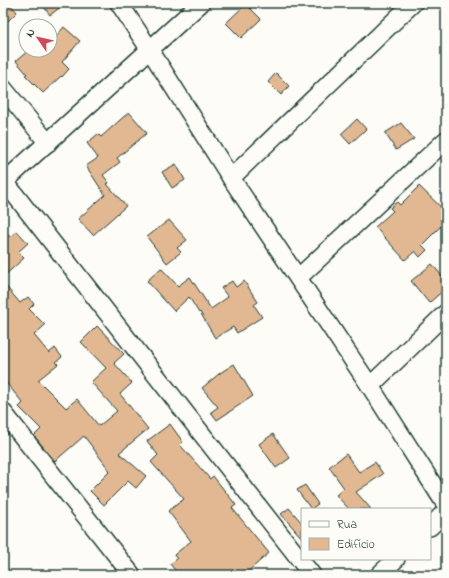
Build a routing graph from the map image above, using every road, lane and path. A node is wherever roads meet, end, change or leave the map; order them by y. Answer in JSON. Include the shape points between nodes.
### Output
{"nodes":[{"id":1,"x":119,"y":3,"type":"edge"},
{"id":2,"x":201,"y":3,"type":"edge"},
{"id":3,"x":413,"y":3,"type":"edge"},
{"id":4,"x":150,"y":50,"type":"junction"},
{"id":5,"x":3,"y":88,"type":"edge"},
{"id":6,"x":446,"y":140,"type":"edge"},
{"id":7,"x":48,"y":143,"type":"junction"},
{"id":8,"x":231,"y":178,"type":"junction"},
{"id":9,"x":4,"y":183,"type":"edge"},
{"id":10,"x":298,"y":278,"type":"junction"},
{"id":11,"x":446,"y":313,"type":"edge"},
{"id":12,"x":370,"y":386,"type":"junction"},
{"id":13,"x":3,"y":412,"type":"edge"},
{"id":14,"x":446,"y":505,"type":"edge"},
{"id":15,"x":446,"y":512,"type":"edge"},
{"id":16,"x":431,"y":526,"type":"edge"},
{"id":17,"x":395,"y":560,"type":"edge"},
{"id":18,"x":132,"y":575,"type":"edge"},
{"id":19,"x":312,"y":575,"type":"edge"},
{"id":20,"x":379,"y":575,"type":"edge"}],
"edges":[{"from":1,"to":4,"type":"street"},
{"from":2,"to":4,"type":"street"},
{"from":3,"to":8,"type":"street"},
{"from":4,"to":7,"type":"street"},
{"from":4,"to":8,"type":"street"},
{"from":5,"to":7,"type":"street"},
{"from":6,"to":10,"type":"street"},
{"from":7,"to":9,"type":"street"},
{"from":8,"to":10,"type":"street"},
{"from":9,"to":19,"type":"street"},
{"from":10,"to":12,"type":"street"},
{"from":11,"to":12,"type":"street"},
{"from":12,"to":14,"type":"street"},
{"from":13,"to":18,"type":"street"},
{"from":15,"to":16,"type":"street"},
{"from":17,"to":20,"type":"street"}]}
